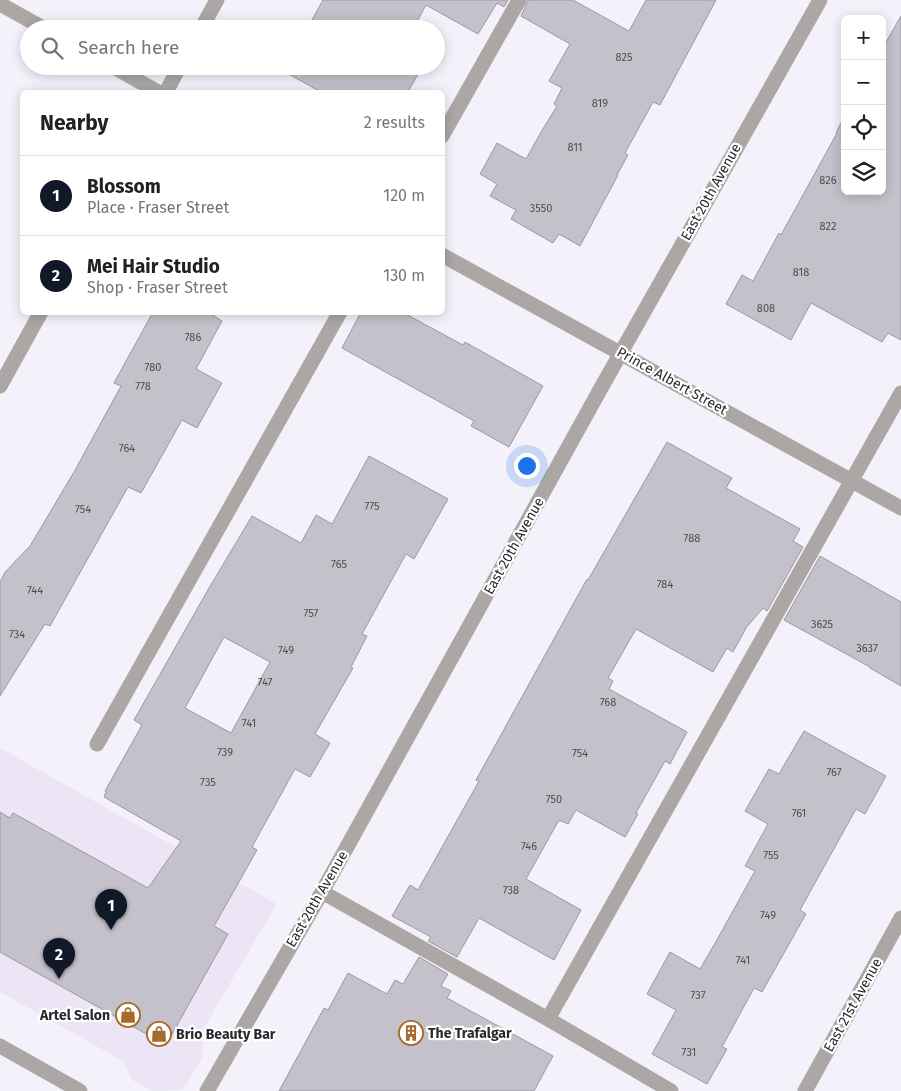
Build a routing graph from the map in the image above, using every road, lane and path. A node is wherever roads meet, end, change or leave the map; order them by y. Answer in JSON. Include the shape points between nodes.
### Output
{"nodes":[{"id":1,"x":218,"y":0,"type":"edge"},
{"id":2,"x":519,"y":0,"type":"edge"},
{"id":3,"x":820,"y":0,"type":"edge"},
{"id":4,"x":0,"y":4,"type":"edge"},
{"id":5,"x":29,"y":20,"type":"edge"},
{"id":6,"x":206,"y":20,"type":"edge"},
{"id":7,"x":128,"y":75,"type":"edge"},
{"id":8,"x":175,"y":75,"type":"edge"},
{"id":9,"x":154,"y":90,"type":"edge"},
{"id":10,"x":167,"y":90,"type":"edge"},
{"id":11,"x":445,"y":131,"type":"edge"},
{"id":12,"x":445,"y":257,"type":"edge"},
{"id":13,"x":39,"y":315,"type":"edge"},
{"id":14,"x":338,"y":315,"type":"edge"},
{"id":15,"x":621,"y":353,"type":"junction"},
{"id":16,"x":0,"y":386,"type":"edge"},
{"id":17,"x":901,"y":393,"type":"edge"},
{"id":18,"x":852,"y":479,"type":"junction"},
{"id":19,"x":901,"y":508,"type":"edge"},
{"id":20,"x":97,"y":744,"type":"dead end"},
{"id":21,"x":322,"y":892,"type":"junction"},
{"id":22,"x":901,"y":918,"type":"edge"},
{"id":23,"x":548,"y":1019,"type":"junction"},
{"id":24,"x":0,"y":1046,"type":"edge"},
{"id":25,"x":80,"y":1091,"type":"edge"},
{"id":26,"x":207,"y":1091,"type":"edge"},
{"id":27,"x":671,"y":1091,"type":"edge"},
{"id":28,"x":805,"y":1091,"type":"edge"}],
"edges":[{"from":1,"to":6,"type":"street"},
{"from":2,"to":11,"type":"street"},
{"from":3,"to":15,"type":"street","name":"East 20th Avenue"},
{"from":4,"to":5,"type":"street"},
{"from":7,"to":9,"type":"street"},
{"from":8,"to":10,"type":"street"},
{"from":12,"to":15,"type":"street","name":"Prince Albert Street"},
{"from":13,"to":16,"type":"street"},
{"from":14,"to":20,"type":"street"},
{"from":15,"to":18,"type":"street","name":"Prince Albert Street"},
{"from":15,"to":21,"type":"street","name":"East 20th Avenue"},
{"from":17,"to":18,"type":"street"},
{"from":18,"to":19,"type":"street","name":"Prince Albert Street"},
{"from":18,"to":23,"type":"street"},
{"from":21,"to":23,"type":"street"},
{"from":21,"to":26,"type":"street","name":"East 20th Avenue"},
{"from":22,"to":28,"type":"street","name":"East 21st Avenue"},
{"from":23,"to":27,"type":"street"},
{"from":24,"to":25,"type":"street"}]}
